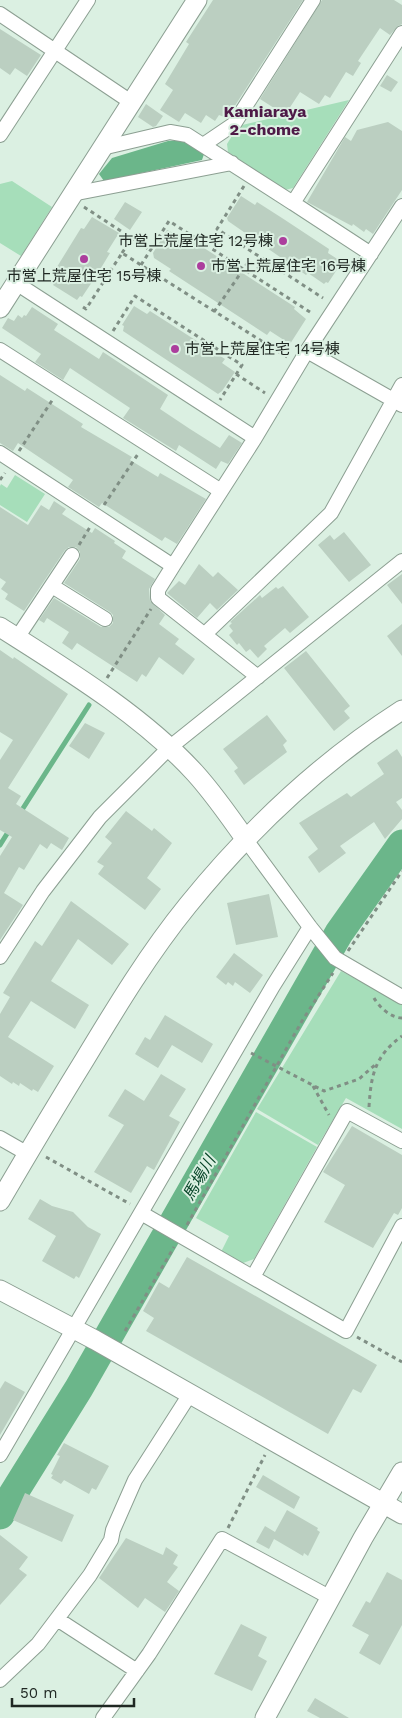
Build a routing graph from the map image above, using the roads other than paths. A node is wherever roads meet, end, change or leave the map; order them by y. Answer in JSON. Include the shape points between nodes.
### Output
{"nodes":[{"id":1,"x":88,"y":0,"type":"edge"},
{"id":2,"x":197,"y":0,"type":"edge"},
{"id":3,"x":313,"y":0,"type":"edge"},
{"id":4,"x":0,"y":14,"type":"edge"},
{"id":5,"x":402,"y":34,"type":"edge"},
{"id":6,"x":56,"y":50,"type":"junction"},
{"id":7,"x":131,"y":102,"type":"junction"},
{"id":8,"x":0,"y":136,"type":"edge"},
{"id":9,"x":202,"y":145,"type":"junction"},
{"id":10,"x":102,"y":148,"type":"junction"},
{"id":11,"x":232,"y":163,"type":"junction"},
{"id":12,"x":77,"y":200,"type":"junction"},
{"id":13,"x":293,"y":203,"type":"junction"},
{"id":14,"x":402,"y":206,"type":"edge"},
{"id":15,"x":371,"y":254,"type":"junction"},
{"id":16,"x":6,"y":292,"type":"edge"},
{"id":17,"x":0,"y":350,"type":"edge"},
{"id":18,"x":307,"y":351,"type":"junction"},
{"id":19,"x":402,"y":385,"type":"edge"},
{"id":20,"x":398,"y":403,"type":"edge"},
{"id":21,"x":255,"y":438,"type":"junction"},
{"id":22,"x":0,"y":453,"type":"edge"},
{"id":23,"x":221,"y":491,"type":"junction"},
{"id":24,"x":72,"y":555,"type":"road end"},
{"id":25,"x":402,"y":561,"type":"edge"},
{"id":26,"x":173,"y":566,"type":"junction"},
{"id":27,"x":52,"y":586,"type":"junction"},
{"id":28,"x":105,"y":619,"type":"dead end"},
{"id":29,"x":0,"y":627,"type":"edge"},
{"id":30,"x":205,"y":634,"type":"junction"},
{"id":31,"x":18,"y":638,"type":"junction"},
{"id":32,"x":258,"y":677,"type":"junction"},
{"id":33,"x":402,"y":710,"type":"edge"},
{"id":34,"x":169,"y":748,"type":"junction"},
{"id":35,"x":246,"y":840,"type":"junction"},
{"id":36,"x":310,"y":927,"type":"junction"},
{"id":37,"x":0,"y":957,"type":"edge"},
{"id":38,"x":400,"y":992,"type":"edge"},
{"id":39,"x":0,"y":1138,"type":"edge"},
{"id":40,"x":402,"y":1141,"type":"edge"},
{"id":41,"x":36,"y":1155,"type":"junction"},
{"id":42,"x":0,"y":1202,"type":"edge"},
{"id":43,"x":141,"y":1212,"type":"junction"},
{"id":44,"x":402,"y":1226,"type":"edge"},
{"id":45,"x":253,"y":1277,"type":"junction"},
{"id":46,"x":0,"y":1290,"type":"edge"},
{"id":47,"x":74,"y":1329,"type":"junction"},
{"id":48,"x":190,"y":1394,"type":"junction"},
{"id":49,"x":0,"y":1455,"type":"edge"},
{"id":50,"x":402,"y":1472,"type":"edge"},
{"id":51,"x":383,"y":1503,"type":"junction"},
{"id":52,"x":402,"y":1514,"type":"edge"},
{"id":53,"x":331,"y":1598,"type":"junction"},
{"id":54,"x":57,"y":1619,"type":"junction"},
{"id":55,"x":137,"y":1671,"type":"junction"},
{"id":56,"x":0,"y":1680,"type":"edge"},
{"id":57,"x":103,"y":1718,"type":"edge"},
{"id":58,"x":265,"y":1718,"type":"edge"}],
"edges":[{"from":1,"to":6,"type":"street"},
{"from":2,"to":7,"type":"street"},
{"from":3,"to":9,"type":"street","via":[[234,124]]},
{"from":4,"to":6,"type":"street"},
{"from":5,"to":13,"type":"street"},
{"from":6,"to":7,"type":"street"},
{"from":6,"to":8,"type":"street"},
{"from":7,"to":10,"type":"street"},
{"from":9,"to":10,"type":"street","via":[[187,135],[170,132]]},
{"from":9,"to":11,"type":"street"},
{"from":10,"to":12,"type":"street"},
{"from":11,"to":12,"type":"street"},
{"from":11,"to":13,"type":"street"},
{"from":12,"to":16,"type":"street"},
{"from":13,"to":15,"type":"street"},
{"from":14,"to":15,"type":"street"},
{"from":15,"to":18,"type":"street"},
{"from":16,"to":21,"type":"street"},
{"from":17,"to":23,"type":"street"},
{"from":18,"to":20,"type":"street"},
{"from":18,"to":21,"type":"street"},
{"from":19,"to":20,"type":"street"},
{"from":20,"to":30,"type":"street","via":[[331,513]]},
{"from":21,"to":23,"type":"street"},
{"from":22,"to":26,"type":"street"},
{"from":23,"to":26,"type":"street"},
{"from":24,"to":27,"type":"street"},
{"from":25,"to":32,"type":"street"},
{"from":26,"to":30,"type":"street","via":[[158,590],[158,598]]},
{"from":27,"to":28,"type":"street"},
{"from":27,"to":31,"type":"street"},
{"from":29,"to":31,"type":"street"},
{"from":30,"to":32,"type":"street"},
{"from":31,"to":34,"type":"street","via":[[99,691]]},
{"from":32,"to":34,"type":"street"},
{"from":33,"to":35,"type":"street","via":[[340,755]]},
{"from":34,"to":35,"type":"street","via":[[217,799]]},
{"from":34,"to":37,"type":"street","via":[[100,817],[43,891]]},
{"from":35,"to":36,"type":"street"},
{"from":35,"to":41,"type":"street","via":[[187,906],[150,956]]},
{"from":36,"to":38,"type":"street","via":[[338,960]]},
{"from":36,"to":43,"type":"street"},
{"from":39,"to":41,"type":"street"},
{"from":40,"to":45,"type":"street","via":[[347,1111]]},
{"from":41,"to":42,"type":"street"},
{"from":43,"to":45,"type":"street"},
{"from":43,"to":47,"type":"street"},
{"from":44,"to":45,"type":"street","via":[[346,1331]]},
{"from":46,"to":47,"type":"street"},
{"from":47,"to":48,"type":"street"},
{"from":47,"to":49,"type":"street"},
{"from":48,"to":51,"type":"street"},
{"from":48,"to":54,"type":"street","via":[[135,1480],[111,1540]]},
{"from":50,"to":51,"type":"street"},
{"from":51,"to":52,"type":"street"},
{"from":51,"to":53,"type":"street"},
{"from":53,"to":55,"type":"street","via":[[222,1539]]},
{"from":53,"to":58,"type":"street"},
{"from":54,"to":55,"type":"street"},
{"from":54,"to":56,"type":"street","via":[[38,1644]]},
{"from":55,"to":57,"type":"street"}]}
